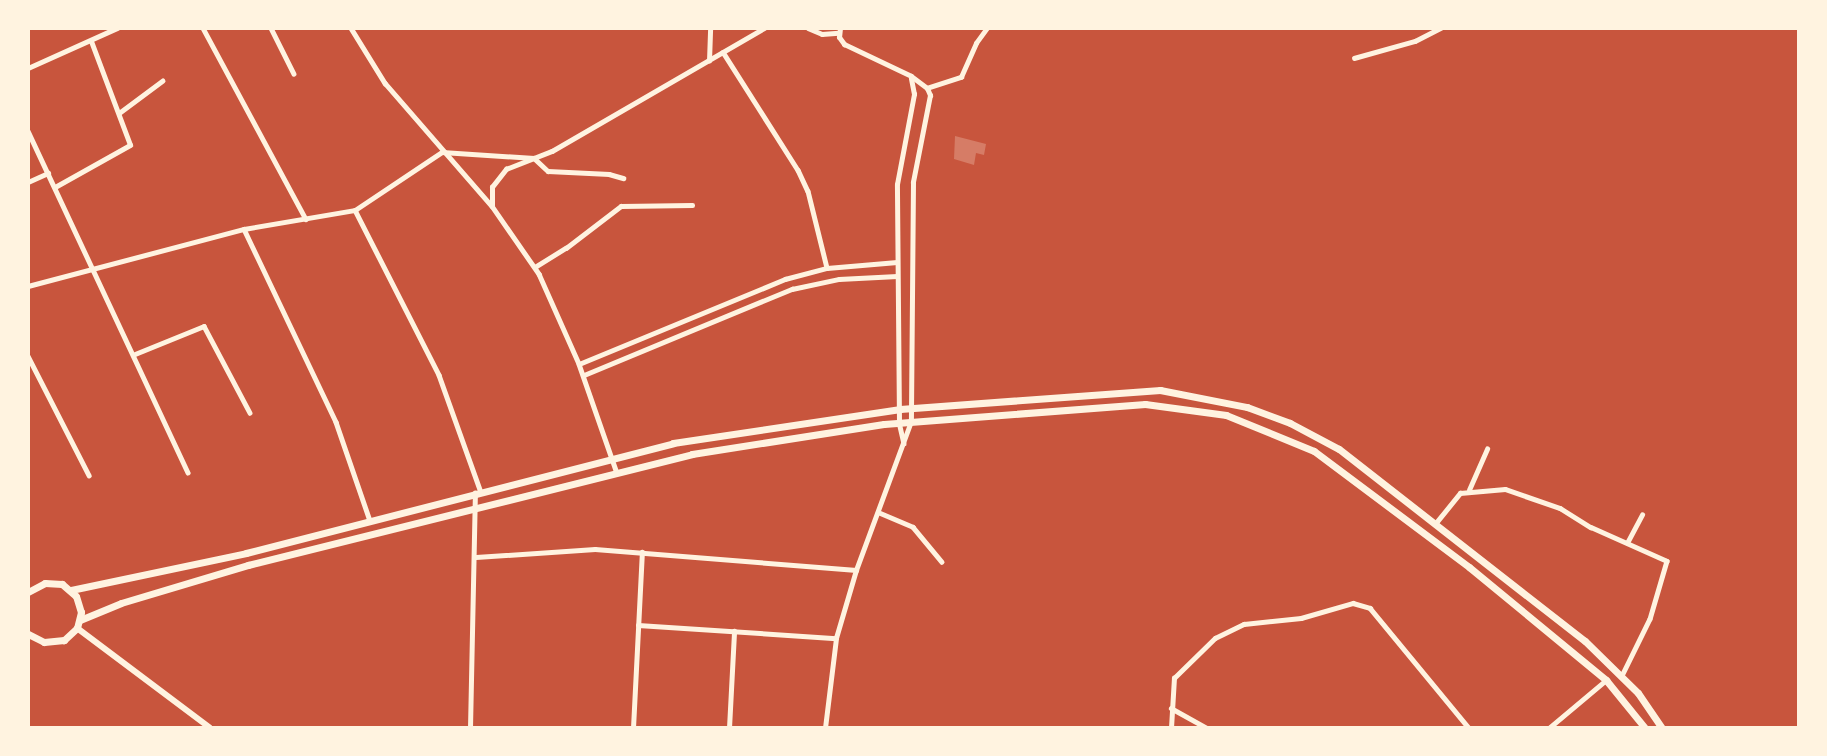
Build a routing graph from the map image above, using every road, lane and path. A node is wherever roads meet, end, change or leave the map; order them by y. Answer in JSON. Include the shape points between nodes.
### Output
{"nodes":[{"id":1,"x":117,"y":28,"type":"edge"},
{"id":2,"x":203,"y":28,"type":"edge"},
{"id":3,"x":271,"y":28,"type":"edge"},
{"id":4,"x":351,"y":28,"type":"edge"},
{"id":5,"x":710,"y":28,"type":"edge"},
{"id":6,"x":764,"y":28,"type":"edge"},
{"id":7,"x":808,"y":28,"type":"edge"},
{"id":8,"x":987,"y":28,"type":"edge"},
{"id":9,"x":1441,"y":28,"type":"edge"},
{"id":10,"x":839,"y":31,"type":"edge"},
{"id":11,"x":91,"y":41,"type":"junction"},
{"id":12,"x":723,"y":52,"type":"junction"},
{"id":13,"x":1354,"y":58,"type":"dead end"},
{"id":14,"x":709,"y":61,"type":"junction"},
{"id":15,"x":28,"y":68,"type":"edge"},
{"id":16,"x":294,"y":74,"type":"dead end"},
{"id":17,"x":910,"y":76,"type":"junction"},
{"id":18,"x":162,"y":81,"type":"dead end"},
{"id":19,"x":927,"y":88,"type":"junction"},
{"id":20,"x":119,"y":113,"type":"junction"},
{"id":21,"x":28,"y":131,"type":"edge"},
{"id":22,"x":442,"y":152,"type":"junction"},
{"id":23,"x":534,"y":158,"type":"junction"},
{"id":24,"x":48,"y":173,"type":"junction"},
{"id":25,"x":623,"y":178,"type":"dead end"},
{"id":26,"x":28,"y":182,"type":"edge"},
{"id":27,"x":55,"y":187,"type":"junction"},
{"id":28,"x":692,"y":205,"type":"dead end"},
{"id":29,"x":492,"y":206,"type":"junction"},
{"id":30,"x":355,"y":210,"type":"junction"},
{"id":31,"x":306,"y":219,"type":"junction"},
{"id":32,"x":244,"y":230,"type":"junction"},
{"id":33,"x":897,"y":262,"type":"junction"},
{"id":34,"x":95,"y":267,"type":"junction"},
{"id":35,"x":535,"y":267,"type":"junction"},
{"id":36,"x":827,"y":268,"type":"junction"},
{"id":37,"x":897,"y":276,"type":"junction"},
{"id":38,"x":28,"y":286,"type":"edge"},
{"id":39,"x":135,"y":354,"type":"junction"},
{"id":40,"x":28,"y":356,"type":"edge"},
{"id":41,"x":579,"y":364,"type":"junction"},
{"id":42,"x":584,"y":375,"type":"junction"},
{"id":43,"x":912,"y":408,"type":"junction"},
{"id":44,"x":900,"y":409,"type":"junction"},
{"id":45,"x":250,"y":413,"type":"dead end"},
{"id":46,"x":911,"y":421,"type":"junction"},
{"id":47,"x":899,"y":422,"type":"junction"},
{"id":48,"x":904,"y":443,"type":"junction"},
{"id":49,"x":1487,"y":449,"type":"dead end"},
{"id":50,"x":612,"y":456,"type":"junction"},
{"id":51,"x":616,"y":470,"type":"junction"},
{"id":52,"x":188,"y":471,"type":"dead end"},
{"id":53,"x":89,"y":475,"type":"dead end"},
{"id":54,"x":1469,"y":490,"type":"junction"},
{"id":55,"x":478,"y":492,"type":"junction"},
{"id":56,"x":476,"y":507,"type":"junction"},
{"id":57,"x":878,"y":512,"type":"junction"},
{"id":58,"x":1642,"y":515,"type":"dead end"},
{"id":59,"x":370,"y":521,"type":"junction"},
{"id":60,"x":1436,"y":524,"type":"junction"},
{"id":61,"x":1627,"y":543,"type":"junction"},
{"id":62,"x":642,"y":552,"type":"junction"},
{"id":63,"x":246,"y":553,"type":"junction"},
{"id":64,"x":476,"y":557,"type":"junction"},
{"id":65,"x":942,"y":562,"type":"dead end"},
{"id":66,"x":248,"y":565,"type":"junction"},
{"id":67,"x":856,"y":570,"type":"junction"},
{"id":68,"x":71,"y":590,"type":"junction"},
{"id":69,"x":28,"y":592,"type":"edge"},
{"id":70,"x":79,"y":624,"type":"junction"},
{"id":71,"x":638,"y":625,"type":"junction"},
{"id":72,"x":734,"y":631,"type":"junction"},
{"id":73,"x":28,"y":634,"type":"edge"},
{"id":74,"x":836,"y":638,"type":"junction"},
{"id":75,"x":1622,"y":676,"type":"junction"},
{"id":76,"x":1606,"y":680,"type":"junction"},
{"id":77,"x":1171,"y":708,"type":"junction"},
{"id":78,"x":210,"y":728,"type":"edge"},
{"id":79,"x":470,"y":728,"type":"edge"},
{"id":80,"x":633,"y":728,"type":"edge"},
{"id":81,"x":729,"y":728,"type":"edge"},
{"id":82,"x":825,"y":728,"type":"edge"},
{"id":83,"x":1171,"y":728,"type":"edge"},
{"id":84,"x":1207,"y":728,"type":"edge"},
{"id":85,"x":1469,"y":728,"type":"edge"},
{"id":86,"x":1549,"y":728,"type":"edge"},
{"id":87,"x":1646,"y":728,"type":"edge"},
{"id":88,"x":1662,"y":728,"type":"edge"}],
"edges":[{"from":1,"to":11,"type":"street"},
{"from":2,"to":31,"type":"street"},
{"from":3,"to":16,"type":"street"},
{"from":4,"to":22,"type":"street","via":[[385,83]]},
{"from":5,"to":14,"type":"street"},
{"from":6,"to":12,"type":"street"},
{"from":7,"to":10,"type":"street","via":[[822,34]]},
{"from":8,"to":19,"type":"street","via":[[961,77]]},
{"from":9,"to":13,"type":"street","via":[[1415,41]]},
{"from":10,"to":17,"type":"street","via":[[847,46]]},
{"from":11,"to":15,"type":"street"},
{"from":11,"to":20,"type":"street"},
{"from":12,"to":14,"type":"street"},
{"from":12,"to":36,"type":"street","via":[[798,170],[808,191]]},
{"from":14,"to":23,"type":"street"},
{"from":17,"to":19,"type":"street"},
{"from":17,"to":33,"type":"street","via":[[914,94],[897,184]]},
{"from":18,"to":20,"type":"street"},
{"from":19,"to":43,"type":"street","via":[[930,99],[913,182]]},
{"from":20,"to":27,"type":"street","via":[[130,142],[128,150]]},
{"from":21,"to":24,"type":"street"},
{"from":22,"to":23,"type":"street"},
{"from":22,"to":29,"type":"street"},
{"from":22,"to":30,"type":"street"},
{"from":23,"to":25,"type":"street","via":[[548,171]]},
{"from":23,"to":29,"type":"street","via":[[500,174],[492,187]]},
{"from":24,"to":26,"type":"street"},
{"from":24,"to":27,"type":"street"},
{"from":27,"to":34,"type":"street"},
{"from":28,"to":35,"type":"street","via":[[621,206]]},
{"from":29,"to":35,"type":"street"},
{"from":30,"to":31,"type":"street"},
{"from":30,"to":55,"type":"street","via":[[439,375]]},
{"from":31,"to":32,"type":"street"},
{"from":32,"to":34,"type":"street"},
{"from":32,"to":59,"type":"street","via":[[336,422]]},
{"from":33,"to":36,"type":"street"},
{"from":33,"to":37,"type":"street"},
{"from":34,"to":38,"type":"street"},
{"from":34,"to":39,"type":"street"},
{"from":35,"to":41,"type":"street"},
{"from":36,"to":41,"type":"street","via":[[785,279]]},
{"from":37,"to":42,"type":"street","via":[[839,279],[792,289]]},
{"from":37,"to":44,"type":"street"},
{"from":39,"to":45,"type":"street","via":[[204,326]]},
{"from":39,"to":52,"type":"street"},
{"from":40,"to":53,"type":"street"},
{"from":41,"to":42,"type":"street"},
{"from":42,"to":50,"type":"street"},
{"from":43,"to":44,"type":"main road"},
{"from":43,"to":46,"type":"street"},
{"from":43,"to":60,"type":"main road","via":[[1140,390],[1209,397],[1270,415],[1314,434]]},
{"from":44,"to":47,"type":"street"},
{"from":44,"to":50,"type":"main road","via":[[778,425]]},
{"from":46,"to":47,"type":"main road"},
{"from":46,"to":48,"type":"street"},
{"from":46,"to":76,"type":"main road","via":[[1133,404],[1197,409],[1256,425],[1314,451],[1349,474]]},
{"from":47,"to":48,"type":"street"},
{"from":47,"to":51,"type":"main road","via":[[789,436]]},
{"from":48,"to":57,"type":"street"},
{"from":49,"to":54,"type":"street"},
{"from":50,"to":51,"type":"street"},
{"from":50,"to":55,"type":"main road"},
{"from":51,"to":56,"type":"main road"},
{"from":54,"to":60,"type":"street","via":[[1460,493]]},
{"from":54,"to":61,"type":"street","via":[[1512,491],[1565,510]]},
{"from":55,"to":56,"type":"street"},
{"from":55,"to":59,"type":"main road"},
{"from":56,"to":64,"type":"street"},
{"from":56,"to":66,"type":"main road"},
{"from":57,"to":65,"type":"street","via":[[913,527]]},
{"from":57,"to":67,"type":"street"},
{"from":58,"to":61,"type":"street"},
{"from":59,"to":63,"type":"main road"},
{"from":60,"to":75,"type":"main road","via":[[1585,641]]},
{"from":61,"to":75,"type":"street","via":[[1668,564],[1650,619]]},
{"from":62,"to":64,"type":"street","via":[[557,550]]},
{"from":62,"to":67,"type":"street"},
{"from":62,"to":71,"type":"street"},
{"from":63,"to":66,"type":"main road"},
{"from":63,"to":68,"type":"main road"},
{"from":64,"to":79,"type":"street"},
{"from":66,"to":70,"type":"main road","via":[[122,603]]},
{"from":67,"to":74,"type":"street"},
{"from":68,"to":69,"type":"main road","via":[[52,582]]},
{"from":68,"to":70,"type":"main road","via":[[80,604]]},
{"from":70,"to":73,"type":"main road","via":[[69,637],[52,643]]},
{"from":70,"to":78,"type":"main road"},
{"from":71,"to":72,"type":"street"},
{"from":71,"to":80,"type":"street"},
{"from":72,"to":74,"type":"street"},
{"from":72,"to":81,"type":"street"},
{"from":74,"to":82,"type":"street"},
{"from":75,"to":88,"type":"main road"},
{"from":76,"to":86,"type":"street"},
{"from":76,"to":87,"type":"main road"},
{"from":77,"to":83,"type":"street"},
{"from":77,"to":84,"type":"street"},
{"from":77,"to":85,"type":"street","via":[[1171,686],[1178,671],[1225,632],[1244,624],[1301,618],[1353,603],[1370,608]]}]}
